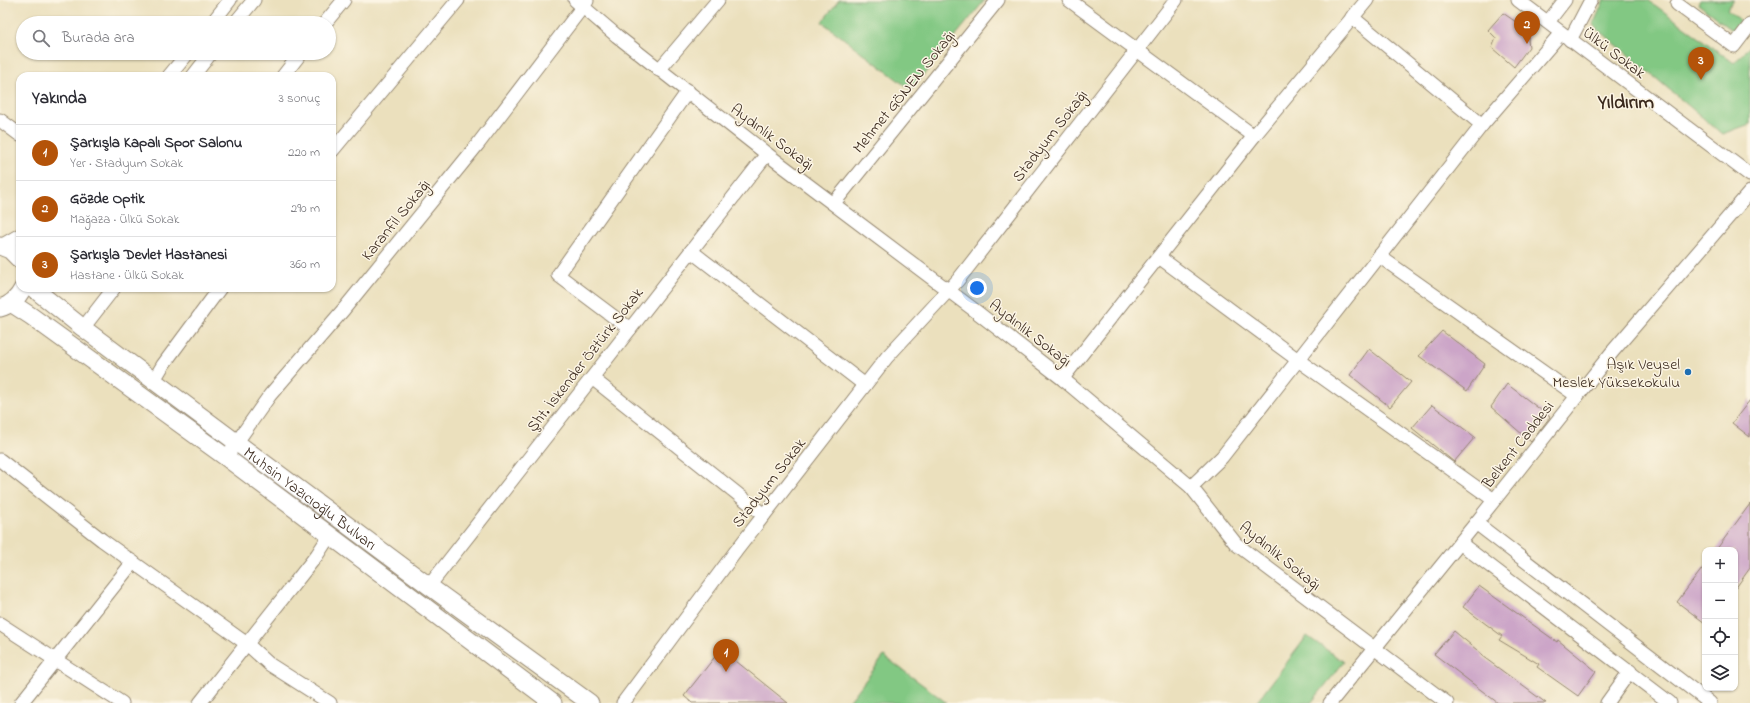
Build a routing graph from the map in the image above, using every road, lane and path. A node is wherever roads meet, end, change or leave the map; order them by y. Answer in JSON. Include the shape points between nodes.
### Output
{"nodes":[{"id":1,"x":230,"y":0,"type":"edge"},
{"id":2,"x":254,"y":0,"type":"edge"},
{"id":3,"x":344,"y":0,"type":"edge"},
{"id":4,"x":458,"y":0,"type":"edge"},
{"id":5,"x":718,"y":0,"type":"edge"},
{"id":6,"x":998,"y":0,"type":"edge"},
{"id":7,"x":1069,"y":0,"type":"edge"},
{"id":8,"x":1176,"y":0,"type":"edge"},
{"id":9,"x":1367,"y":0,"type":"edge"},
{"id":10,"x":1518,"y":0,"type":"edge"},
{"id":11,"x":1565,"y":0,"type":"edge"},
{"id":12,"x":1591,"y":0,"type":"edge"},
{"id":13,"x":1676,"y":1,"type":"edge"},
{"id":14,"x":581,"y":2,"type":"edge"},
{"id":15,"x":217,"y":16,"type":"edge"},
{"id":16,"x":241,"y":16,"type":"edge"},
{"id":17,"x":331,"y":16,"type":"edge"},
{"id":18,"x":1352,"y":17,"type":"junction"},
{"id":19,"x":1548,"y":22,"type":"junction"},
{"id":20,"x":1750,"y":25,"type":"edge"},
{"id":21,"x":1566,"y":36,"type":"junction"},
{"id":22,"x":1136,"y":51,"type":"junction"},
{"id":23,"x":182,"y":60,"type":"edge"},
{"id":24,"x":206,"y":60,"type":"edge"},
{"id":25,"x":296,"y":60,"type":"edge"},
{"id":26,"x":659,"y":70,"type":"junction"},
{"id":27,"x":172,"y":72,"type":"edge"},
{"id":28,"x":196,"y":72,"type":"edge"},
{"id":29,"x":286,"y":72,"type":"edge"},
{"id":30,"x":688,"y":91,"type":"junction"},
{"id":31,"x":0,"y":120,"type":"edge"},
{"id":32,"x":1482,"y":124,"type":"junction"},
{"id":33,"x":16,"y":132,"type":"edge"},
{"id":34,"x":1254,"y":136,"type":"junction"},
{"id":35,"x":336,"y":146,"type":"edge"},
{"id":36,"x":766,"y":154,"type":"junction"},
{"id":37,"x":1750,"y":175,"type":"edge"},
{"id":38,"x":1750,"y":192,"type":"edge"},
{"id":39,"x":834,"y":203,"type":"junction"},
{"id":40,"x":16,"y":237,"type":"edge"},
{"id":41,"x":1,"y":246,"type":"edge"},
{"id":42,"x":691,"y":251,"type":"junction"},
{"id":43,"x":16,"y":256,"type":"edge"},
{"id":44,"x":1379,"y":256,"type":"junction"},
{"id":45,"x":1159,"y":258,"type":"junction"},
{"id":46,"x":948,"y":289,"type":"junction"},
{"id":47,"x":20,"y":292,"type":"edge"},
{"id":48,"x":38,"y":292,"type":"edge"},
{"id":49,"x":111,"y":292,"type":"edge"},
{"id":50,"x":217,"y":292,"type":"edge"},
{"id":51,"x":5,"y":305,"type":"edge"},
{"id":52,"x":83,"y":328,"type":"junction"},
{"id":53,"x":630,"y":329,"type":"junction"},
{"id":54,"x":1298,"y":360,"type":"junction"},
{"id":55,"x":592,"y":378,"type":"junction"},
{"id":56,"x":154,"y":380,"type":"junction"},
{"id":57,"x":1064,"y":380,"type":"junction"},
{"id":58,"x":865,"y":385,"type":"junction"},
{"id":59,"x":1577,"y":396,"type":"junction"},
{"id":60,"x":236,"y":441,"type":"junction"},
{"id":61,"x":227,"y":458,"type":"junction"},
{"id":62,"x":0,"y":460,"type":"edge"},
{"id":63,"x":1191,"y":487,"type":"junction"},
{"id":64,"x":1494,"y":500,"type":"junction"},
{"id":65,"x":764,"y":515,"type":"junction"},
{"id":66,"x":1476,"y":523,"type":"junction"},
{"id":67,"x":330,"y":536,"type":"junction"},
{"id":68,"x":1460,"y":543,"type":"junction"},
{"id":69,"x":133,"y":562,"type":"junction"},
{"id":70,"x":429,"y":586,"type":"junction"},
{"id":71,"x":0,"y":624,"type":"edge"},
{"id":72,"x":247,"y":644,"type":"junction"},
{"id":73,"x":1375,"y":648,"type":"junction"},
{"id":74,"x":54,"y":660,"type":"junction"},
{"id":75,"x":1630,"y":671,"type":"junction"},
{"id":76,"x":21,"y":703,"type":"edge"},
{"id":77,"x":122,"y":703,"type":"edge"},
{"id":78,"x":200,"y":703,"type":"edge"},
{"id":79,"x":330,"y":703,"type":"edge"},
{"id":80,"x":554,"y":703,"type":"edge"},
{"id":81,"x":590,"y":703,"type":"edge"},
{"id":82,"x":623,"y":703,"type":"edge"},
{"id":83,"x":1330,"y":703,"type":"edge"},
{"id":84,"x":1447,"y":703,"type":"edge"},
{"id":85,"x":1606,"y":703,"type":"edge"},
{"id":86,"x":1670,"y":703,"type":"edge"},
{"id":87,"x":1710,"y":703,"type":"edge"}],
"edges":[{"from":1,"to":15,"type":"street"},
{"from":2,"to":16,"type":"street"},
{"from":3,"to":17,"type":"street"},
{"from":4,"to":35,"type":"street"},
{"from":5,"to":26,"type":"street"},
{"from":6,"to":39,"type":"street","name":"Mehmet GÖNEN Sokağı"},
{"from":7,"to":22,"type":"street"},
{"from":8,"to":22,"type":"street","name":"Stadyum Sokağı"},
{"from":9,"to":18,"type":"street"},
{"from":10,"to":19,"type":"street","name":"Ülkü Sokak"},
{"from":11,"to":19,"type":"street"},
{"from":12,"to":21,"type":"street"},
{"from":13,"to":20,"type":"street","via":[[1734,46]]},
{"from":14,"to":26,"type":"street","name":"Aydınlık Sokağı"},
{"from":14,"to":60,"type":"street","name":"Karanfil Sokağı","via":[[478,144],[270,395]]},
{"from":18,"to":32,"type":"street"},
{"from":18,"to":34,"type":"street"},
{"from":19,"to":21,"type":"street","name":"Ülkü Sokak"},
{"from":21,"to":32,"type":"street"},
{"from":21,"to":37,"type":"street","name":"Ülkü Sokak"},
{"from":22,"to":34,"type":"street"},
{"from":22,"to":46,"type":"street","name":"Stadyum Sokağı","via":[[958,280]]},
{"from":23,"to":27,"type":"street"},
{"from":24,"to":28,"type":"street"},
{"from":25,"to":29,"type":"street"},
{"from":26,"to":30,"type":"street","name":"Aydınlık Sokağı"},
{"from":30,"to":36,"type":"street","name":"Aydınlık Sokağı"},
{"from":30,"to":53,"type":"street","via":[[558,275]]},
{"from":31,"to":33,"type":"street"},
{"from":32,"to":44,"type":"street"},
{"from":34,"to":45,"type":"street"},
{"from":36,"to":39,"type":"street","name":"Aydınlık Sokağı"},
{"from":36,"to":42,"type":"street","name":"Şht. İskender Öztürk Sokak"},
{"from":38,"to":59,"type":"street","name":"Belkent Caddesi"},
{"from":39,"to":46,"type":"street","name":"Aydınlık Sokağı"},
{"from":40,"to":41,"type":"street"},
{"from":41,"to":43,"type":"main road"},
{"from":42,"to":53,"type":"street","name":"Şht. İskender Öztürk Sokak"},
{"from":42,"to":58,"type":"street"},
{"from":44,"to":54,"type":"street"},
{"from":44,"to":59,"type":"street"},
{"from":45,"to":54,"type":"street"},
{"from":45,"to":57,"type":"street","via":[[1066,374]]},
{"from":46,"to":57,"type":"street","name":"Aydınlık Sokağı"},
{"from":46,"to":58,"type":"street","name":"Stadyum Sokak"},
{"from":47,"to":51,"type":"main road"},
{"from":48,"to":52,"type":"main road","name":"Muhsin Yazıcıoğlu Bulvarı"},
{"from":49,"to":52,"type":"street"},
{"from":50,"to":56,"type":"street"},
{"from":51,"to":61,"type":"main road","name":"Muhsin Yazıcıoğlu Bulvarı","via":[[31,316]]},
{"from":52,"to":56,"type":"main road","name":"Muhsin Yazıcıoğlu Bulvarı"},
{"from":53,"to":55,"type":"street","name":"Şht. İskender Öztürk Sokak"},
{"from":54,"to":63,"type":"street","via":[[1222,457]]},
{"from":54,"to":64,"type":"street"},
{"from":55,"to":65,"type":"street"},
{"from":55,"to":70,"type":"street","name":"Şht. İskender Öztürk Sokak"},
{"from":56,"to":60,"type":"main road","name":"Muhsin Yazıcıoğlu Bulvarı"},
{"from":57,"to":63,"type":"street","name":"Aydınlık Sokağı"},
{"from":58,"to":65,"type":"street","name":"Stadyum Sokak"},
{"from":59,"to":64,"type":"street","name":"Belkent Caddesi"},
{"from":60,"to":61,"type":"street","name":"Karanfil Sokağı"},
{"from":60,"to":70,"type":"main road","name":"Muhsin Yazıcıoğlu Bulvarı"},
{"from":61,"to":67,"type":"main road","name":"Muhsin Yazıcıoğlu Bulvarı"},
{"from":62,"to":69,"type":"street"},
{"from":63,"to":73,"type":"street","name":"Aydınlık Sokağı","via":[[1236,544]]},
{"from":64,"to":66,"type":"street","name":"Belkent Caddesi"},
{"from":65,"to":82,"type":"street","name":"Stadyum Sokak"},
{"from":66,"to":68,"type":"street","name":"Belkent Caddesi"},
{"from":66,"to":87,"type":"street"},
{"from":67,"to":72,"type":"street"},
{"from":67,"to":80,"type":"main road","name":"Muhsin Yazıcıoğlu Bulvarı"},
{"from":68,"to":73,"type":"street","name":"Belkent Caddesi"},
{"from":68,"to":75,"type":"street"},
{"from":69,"to":72,"type":"street"},
{"from":69,"to":74,"type":"street"},
{"from":70,"to":81,"type":"main road","name":"Muhsin Yazıcıoğlu Bulvarı"},
{"from":71,"to":74,"type":"street"},
{"from":72,"to":78,"type":"street"},
{"from":72,"to":79,"type":"street","via":[[269,664]]},
{"from":73,"to":83,"type":"street","name":"Belkent Caddesi"},
{"from":73,"to":84,"type":"street","name":"Aydınlık Sokağı"},
{"from":74,"to":76,"type":"street"},
{"from":74,"to":77,"type":"street"},
{"from":75,"to":85,"type":"street"},
{"from":75,"to":86,"type":"street"}]}
